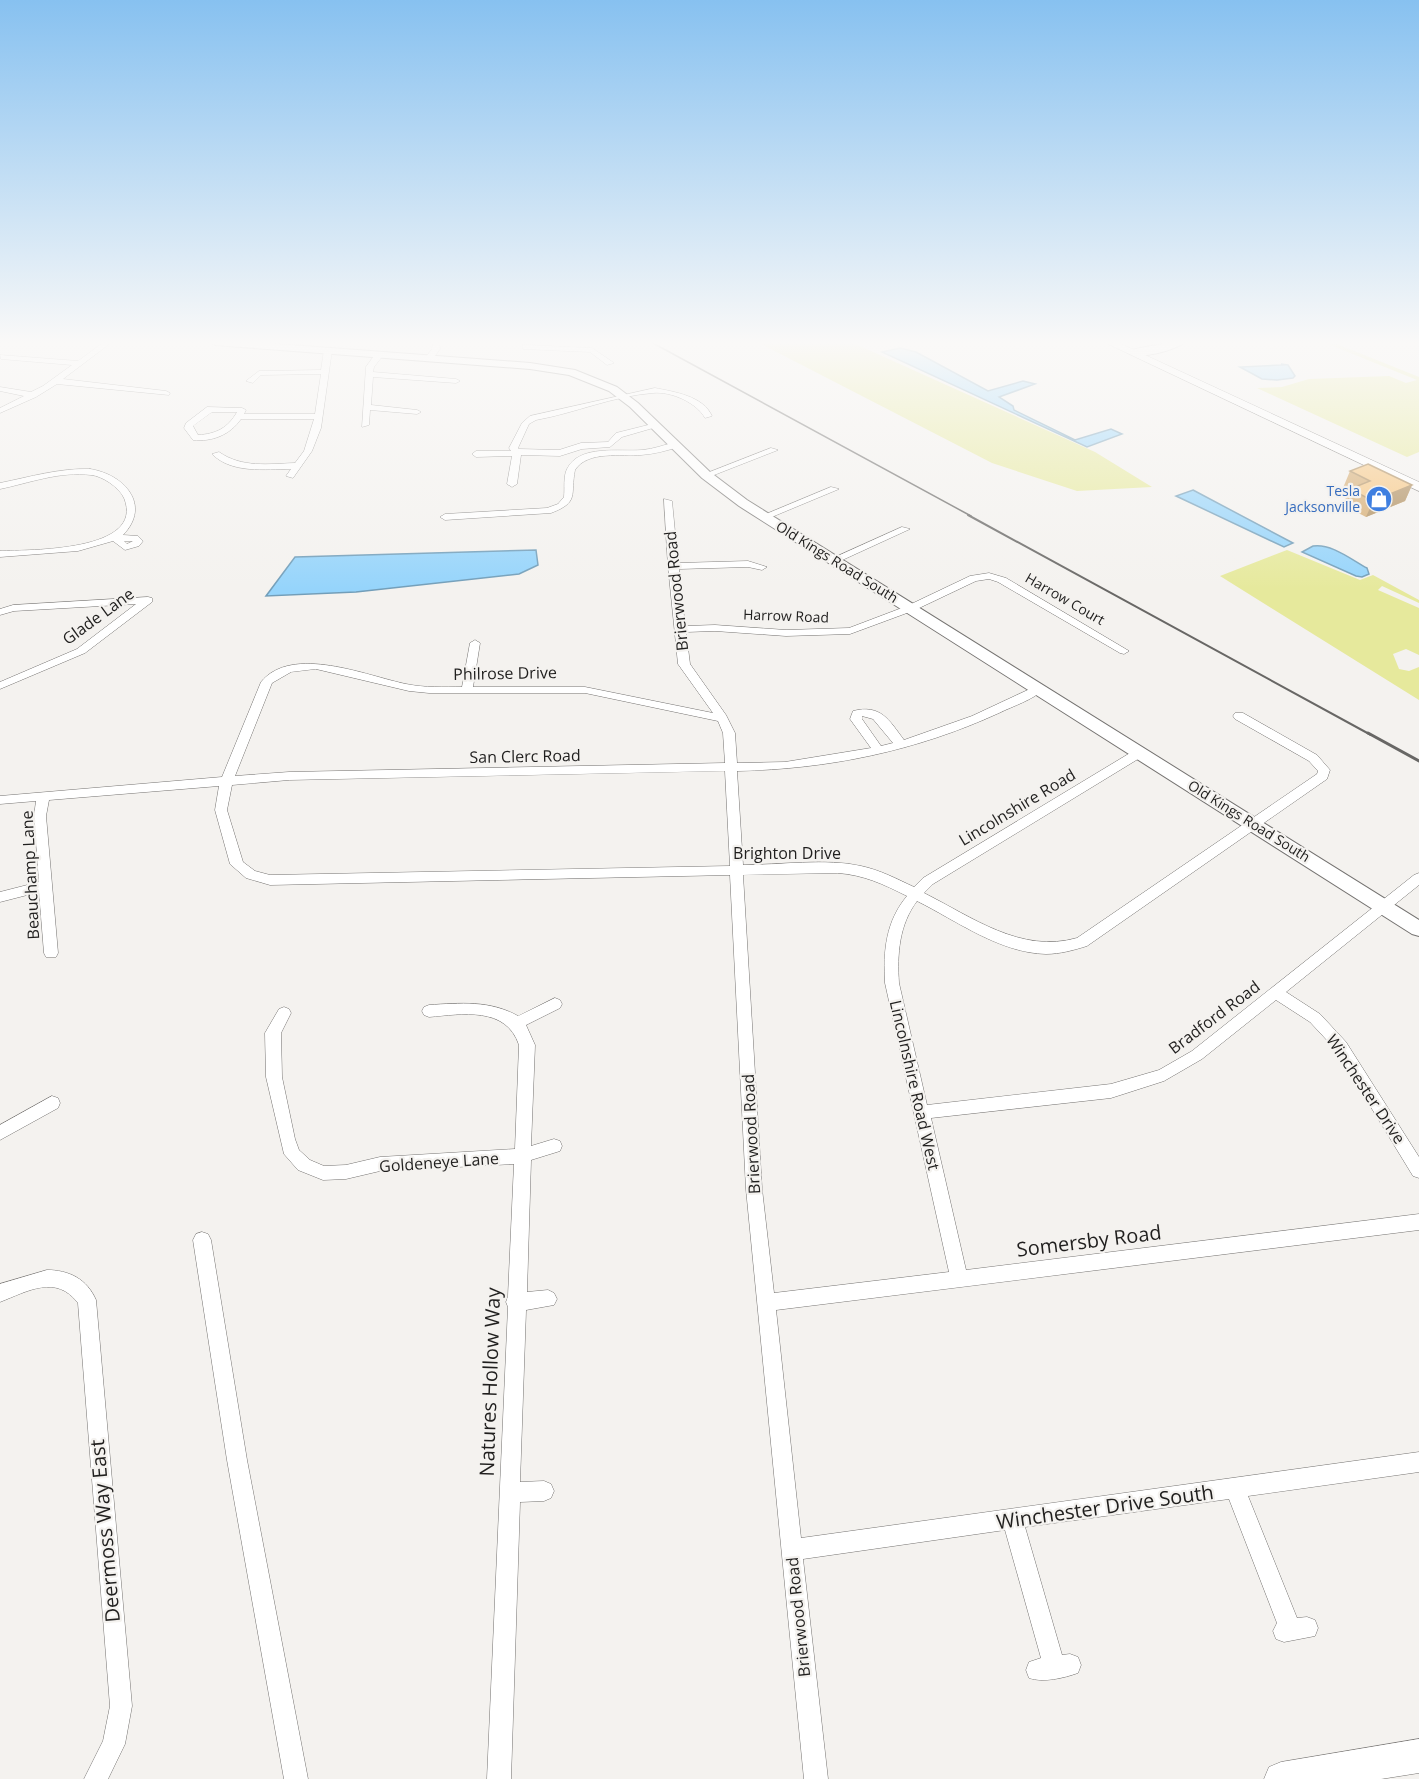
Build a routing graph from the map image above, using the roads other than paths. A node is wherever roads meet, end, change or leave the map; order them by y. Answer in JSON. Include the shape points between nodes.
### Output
{"nodes":[{"id":1,"x":189,"y":425,"type":"edge"},
{"id":2,"x":232,"y":425,"type":"edge"},
{"id":3,"x":317,"y":425,"type":"edge"},
{"id":4,"x":526,"y":425,"type":"edge"},
{"id":5,"x":1287,"y":425,"type":"edge"},
{"id":6,"x":1311,"y":425,"type":"edge"},
{"id":7,"x":656,"y":426,"type":"joint"},
{"id":8,"x":675,"y":445,"type":"junction"},
{"id":9,"x":774,"y":450,"type":"dead end"},
{"id":10,"x":517,"y":452,"type":"junction"},
{"id":11,"x":216,"y":454,"type":"dead end"},
{"id":12,"x":476,"y":454,"type":"dead end"},
{"id":13,"x":297,"y":466,"type":"junction"},
{"id":14,"x":1378,"y":468,"type":"junction"},
{"id":15,"x":1404,"y":468,"type":"junction"},
{"id":16,"x":706,"y":475,"type":"junction"},
{"id":17,"x":1419,"y":475,"type":"edge"},
{"id":18,"x":290,"y":476,"type":"dead end"},
{"id":19,"x":512,"y":484,"type":"dead end"},
{"id":20,"x":0,"y":486,"type":"edge"},
{"id":21,"x":1419,"y":487,"type":"edge"},
{"id":22,"x":834,"y":489,"type":"dead end"},
{"id":23,"x":667,"y":501,"type":"dead end"},
{"id":24,"x":764,"y":516,"type":"junction"},
{"id":25,"x":445,"y":517,"type":"dead end"},
{"id":26,"x":905,"y":530,"type":"dead end"},
{"id":27,"x":0,"y":554,"type":"edge"},
{"id":28,"x":834,"y":560,"type":"junction"},
{"id":29,"x":673,"y":566,"type":"junction"},
{"id":30,"x":762,"y":567,"type":"dead end"},
{"id":31,"x":989,"y":576,"type":"joint"},
{"id":32,"x":910,"y":608,"type":"junction"},
{"id":33,"x":2,"y":611,"type":"edge"},
{"id":34,"x":679,"y":629,"type":"junction"},
{"id":35,"x":475,"y":643,"type":"dead end"},
{"id":36,"x":1124,"y":651,"type":"dead end"},
{"id":37,"x":288,"y":669,"type":"joint"},
{"id":38,"x":0,"y":686,"type":"edge"},
{"id":39,"x":1038,"y":688,"type":"junction"},
{"id":40,"x":467,"y":690,"type":"junction"},
{"id":41,"x":1239,"y":716,"type":"dead end"},
{"id":42,"x":722,"y":718,"type":"junction"},
{"id":43,"x":901,"y":745,"type":"junction"},
{"id":44,"x":879,"y":751,"type":"junction"},
{"id":45,"x":1140,"y":753,"type":"junction"},
{"id":46,"x":731,"y":769,"type":"junction"},
{"id":47,"x":229,"y":780,"type":"junction"},
{"id":48,"x":43,"y":796,"type":"junction"},
{"id":49,"x":0,"y":800,"type":"edge"},
{"id":50,"x":1253,"y":824,"type":"junction"},
{"id":51,"x":736,"y":869,"type":"junction"},
{"id":52,"x":1419,"y":878,"type":"edge"},
{"id":53,"x":46,"y":885,"type":"junction"},
{"id":54,"x":914,"y":893,"type":"junction"},
{"id":55,"x":0,"y":897,"type":"edge"},
{"id":56,"x":1384,"y":906,"type":"junction"},
{"id":57,"x":1419,"y":929,"type":"edge"},
{"id":58,"x":51,"y":952,"type":"dead end"},
{"id":59,"x":1276,"y":993,"type":"junction"},
{"id":60,"x":555,"y":1004,"type":"dead end"},
{"id":61,"x":429,"y":1011,"type":"dead end"},
{"id":62,"x":284,"y":1013,"type":"dead end"},
{"id":63,"x":517,"y":1023,"type":"junction"},
{"id":64,"x":52,"y":1103,"type":"dead end"},
{"id":65,"x":922,"y":1112,"type":"junction"},
{"id":66,"x":0,"y":1133,"type":"edge"},
{"id":67,"x":554,"y":1146,"type":"dead end"},
{"id":68,"x":522,"y":1156,"type":"junction"},
{"id":69,"x":1419,"y":1171,"type":"edge"},
{"id":70,"x":1419,"y":1222,"type":"edge"},
{"id":71,"x":202,"y":1240,"type":"dead end"},
{"id":72,"x":959,"y":1279,"type":"junction"},
{"id":73,"x":0,"y":1293,"type":"edge"},
{"id":74,"x":548,"y":1299,"type":"dead end"},
{"id":75,"x":516,"y":1302,"type":"junction"},
{"id":76,"x":765,"y":1303,"type":"junction"},
{"id":77,"x":1419,"y":1462,"type":"edge"},
{"id":78,"x":1234,"y":1489,"type":"junction"},
{"id":79,"x":544,"y":1491,"type":"dead end"},
{"id":80,"x":509,"y":1492,"type":"junction"},
{"id":81,"x":1013,"y":1521,"type":"junction"},
{"id":82,"x":791,"y":1550,"type":"junction"},
{"id":83,"x":1293,"y":1630,"type":"dead end"},
{"id":84,"x":1054,"y":1667,"type":"dead end"},
{"id":85,"x":1419,"y":1756,"type":"edge"},
{"id":86,"x":96,"y":1779,"type":"edge"},
{"id":87,"x":296,"y":1779,"type":"edge"},
{"id":88,"x":499,"y":1779,"type":"edge"},
{"id":89,"x":816,"y":1779,"type":"edge"},
{"id":90,"x":1281,"y":1779,"type":"edge"}],
"edges":[{"from":1,"to":2,"type":"street","via":[[196,438],[223,433]]},
{"from":3,"to":13,"type":"street","via":[[308,451]]},
{"from":4,"to":10,"type":"street","via":[[513,448]]},
{"from":5,"to":14,"type":"main road"},
{"from":6,"to":15,"type":"main road"},
{"from":7,"to":8,"type":"street","name":"Old Kings Road South"},
{"from":7,"to":10,"type":"street","via":[[625,433],[610,444],[581,446],[560,453]]},
{"from":8,"to":16,"type":"street","name":"Old Kings Road South"},
{"from":8,"to":25,"type":"street","via":[[582,459],[570,471],[569,498],[548,511]]},
{"from":9,"to":16,"type":"street"},
{"from":10,"to":12,"type":"street"},
{"from":10,"to":19,"type":"street"},
{"from":11,"to":13,"type":"street","via":[[224,462],[237,465]]},
{"from":13,"to":18,"type":"street"},
{"from":14,"to":15,"type":"main road"},
{"from":14,"to":21,"type":"main road"},
{"from":15,"to":17,"type":"main road"},
{"from":16,"to":24,"type":"street","name":"Old Kings Road South"},
{"from":20,"to":27,"type":"street","via":[[75,472],[103,474],[124,492],[130,506],[130,520],[116,537],[80,548]]},
{"from":22,"to":24,"type":"street"},
{"from":23,"to":29,"type":"street","name":"Brierwood Road"},
{"from":24,"to":28,"type":"street","name":"Old Kings Road South"},
{"from":26,"to":28,"type":"street"},
{"from":28,"to":32,"type":"street","name":"Old Kings Road South"},
{"from":29,"to":30,"type":"street"},
{"from":29,"to":34,"type":"street","name":"Brierwood Road"},
{"from":31,"to":32,"type":"street","name":"Harrow Road","via":[[974,578]]},
{"from":31,"to":36,"type":"street","name":"Harrow Court"},
{"from":32,"to":34,"type":"street","name":"Harrow Road","via":[[872,625],[832,634]]},
{"from":32,"to":39,"type":"street","name":"Old Kings Road South"},
{"from":33,"to":38,"type":"street","name":"Glade Lane","via":[[148,600],[81,651]]},
{"from":34,"to":42,"type":"street","name":"Brierwood Road","via":[[684,664]]},
{"from":35,"to":40,"type":"street"},
{"from":37,"to":40,"type":"street","name":"Philrose Drive","via":[[316,666],[409,688]]},
{"from":37,"to":47,"type":"street","name":"Brighton Drive","via":[[267,682]]},
{"from":39,"to":43,"type":"street","name":"San Clerc Road","via":[[978,720]]},
{"from":39,"to":45,"type":"street","name":"Old Kings Road South"},
{"from":40,"to":42,"type":"street","name":"Philrose Drive","via":[[585,690]]},
{"from":41,"to":50,"type":"street","name":"Brighton Drive","via":[[1313,758],[1324,770],[1323,776]]},
{"from":42,"to":46,"type":"street","name":"Brierwood Road","via":[[729,733]]},
{"from":43,"to":44,"type":"street","name":"San Clerc Road"},
{"from":43,"to":44,"type":"street","via":[[877,714],[857,714],[856,719]]},
{"from":44,"to":46,"type":"street","name":"San Clerc Road","via":[[826,761]]},
{"from":45,"to":50,"type":"street","name":"Old Kings Road South"},
{"from":45,"to":54,"type":"street","name":"Lincolnshire Road"},
{"from":46,"to":47,"type":"street","name":"San Clerc Road"},
{"from":46,"to":51,"type":"street","name":"Brierwood Road"},
{"from":47,"to":48,"type":"street","name":"San Clerc Road"},
{"from":47,"to":51,"type":"street","name":"Brighton Drive","via":[[221,810],[232,854],[237,864],[251,875],[270,880]]},
{"from":48,"to":49,"type":"street","name":"San Clerc Road"},
{"from":48,"to":53,"type":"street","name":"Beauchamp Lane","via":[[40,816]]},
{"from":50,"to":54,"type":"street","name":"Brighton Drive","via":[[1082,942],[1069,947],[1038,949],[1010,943]]},
{"from":50,"to":56,"type":"street","name":"Old Kings Road South"},
{"from":51,"to":54,"type":"street","name":"Brighton Drive","via":[[860,870]]},
{"from":51,"to":76,"type":"street","name":"Brierwood Road","via":[[754,1189]]},
{"from":52,"to":56,"type":"street","name":"Bradford Road"},
{"from":53,"to":55,"type":"street"},
{"from":53,"to":58,"type":"street","name":"Beauchamp Lane"},
{"from":54,"to":65,"type":"street","name":"Lincolnshire Road West","via":[[896,928],[890,966]]},
{"from":56,"to":57,"type":"street","name":"Old Kings Road South"},
{"from":56,"to":59,"type":"street","name":"Bradford Road"},
{"from":59,"to":65,"type":"street","name":"Bradford Road","via":[[1197,1055],[1164,1075],[1139,1084],[1111,1091]]},
{"from":59,"to":69,"type":"street","name":"Winchester Drive","via":[[1315,1018],[1341,1046]]},
{"from":60,"to":63,"type":"street"},
{"from":61,"to":63,"type":"street","via":[[486,1010]]},
{"from":62,"to":68,"type":"street","name":"Goldeneye Lane","via":[[273,1033],[274,1077],[292,1154],[304,1164],[322,1173],[380,1164]]},
{"from":63,"to":68,"type":"street","name":"Natures Hollow Way","via":[[527,1045]]},
{"from":64,"to":66,"type":"street"},
{"from":65,"to":72,"type":"street","name":"Lincolnshire Road West"},
{"from":67,"to":68,"type":"street","name":"Goldeneye Lane"},
{"from":68,"to":75,"type":"street","name":"Natures Hollow Way"},
{"from":70,"to":72,"type":"street","name":"Somersby Road"},
{"from":71,"to":87,"type":"street","via":[[239,1471]]},
{"from":72,"to":76,"type":"street","name":"Somersby Road"},
{"from":73,"to":86,"type":"street","name":"Deermoss Way East","via":[[49,1277],[73,1282],[87,1300],[121,1706],[114,1744]]},
{"from":74,"to":75,"type":"street"},
{"from":75,"to":80,"type":"street","name":"Natures Hollow Way"},
{"from":76,"to":82,"type":"street","name":"Brierwood Road"},
{"from":77,"to":78,"type":"street","name":"Winchester Drive South"},
{"from":78,"to":81,"type":"street","name":"Winchester Drive South"},
{"from":78,"to":83,"type":"street"},
{"from":79,"to":80,"type":"street"},
{"from":80,"to":88,"type":"street","name":"Natures Hollow Way"},
{"from":81,"to":82,"type":"street","name":"Winchester Drive South"},
{"from":81,"to":84,"type":"street"},
{"from":82,"to":89,"type":"street","name":"Brierwood Road"},
{"from":85,"to":90,"type":"main road"}]}
